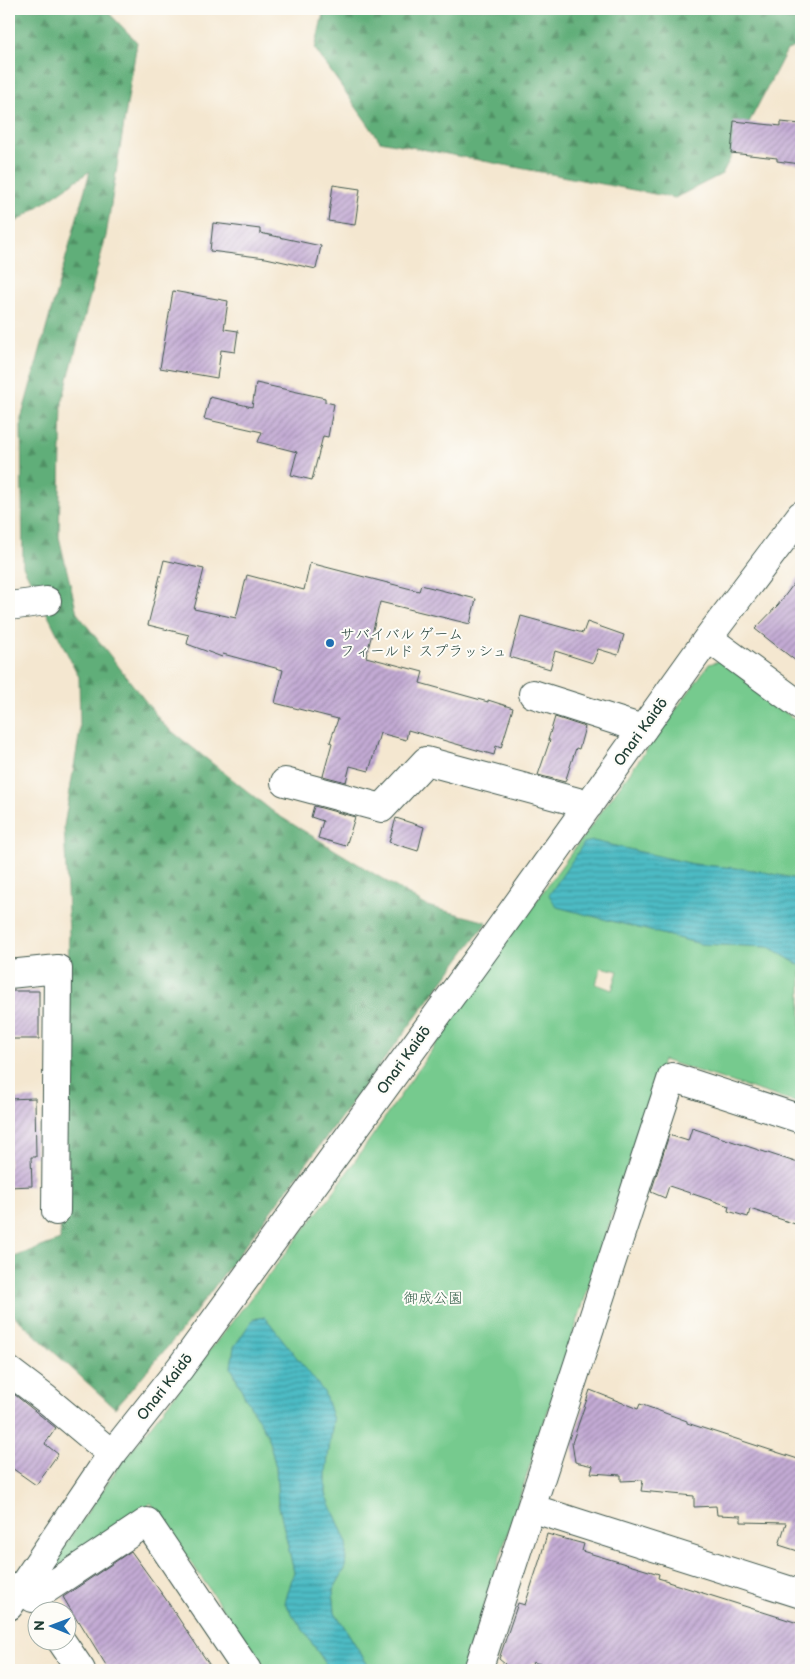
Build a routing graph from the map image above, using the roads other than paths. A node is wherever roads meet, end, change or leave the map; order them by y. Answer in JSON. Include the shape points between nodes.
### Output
{"nodes":[{"id":1,"x":801,"y":515,"type":"edge"},
{"id":2,"x":48,"y":601,"type":"dead end"},
{"id":3,"x":9,"y":606,"type":"edge"},
{"id":4,"x":708,"y":638,"type":"junction"},
{"id":5,"x":533,"y":694,"type":"dead end"},
{"id":6,"x":801,"y":706,"type":"edge"},
{"id":7,"x":643,"y":729,"type":"junction"},
{"id":8,"x":285,"y":782,"type":"dead end"},
{"id":9,"x":589,"y":805,"type":"junction"},
{"id":10,"x":9,"y":974,"type":"edge"},
{"id":11,"x":801,"y":1119,"type":"edge"},
{"id":12,"x":56,"y":1211,"type":"dead end"},
{"id":13,"x":9,"y":1371,"type":"edge"},
{"id":14,"x":112,"y":1454,"type":"junction"},
{"id":15,"x":531,"y":1508,"type":"junction"},
{"id":16,"x":801,"y":1594,"type":"edge"},
{"id":17,"x":27,"y":1600,"type":"edge"},
{"id":18,"x":69,"y":1652,"type":"edge"},
{"id":19,"x":81,"y":1670,"type":"edge"},
{"id":20,"x":248,"y":1670,"type":"edge"},
{"id":21,"x":478,"y":1670,"type":"edge"}],
"edges":[{"from":1,"to":4,"type":"street","name":"Onari Kaidō"},
{"from":2,"to":3,"type":"street"},
{"from":4,"to":6,"type":"street"},
{"from":4,"to":7,"type":"street","name":"Onari Kaidō"},
{"from":5,"to":7,"type":"street"},
{"from":7,"to":9,"type":"street","name":"Onari Kaidō"},
{"from":8,"to":9,"type":"street","via":[[382,808],[426,761]]},
{"from":9,"to":14,"type":"street","name":"Onari Kaidō","via":[[180,1368]]},
{"from":10,"to":12,"type":"street","via":[[58,969]]},
{"from":11,"to":15,"type":"street","via":[[672,1077]]},
{"from":13,"to":14,"type":"street"},
{"from":14,"to":17,"type":"street","name":"Onari Kaidō"},
{"from":15,"to":16,"type":"street"},
{"from":15,"to":21,"type":"street"},
{"from":17,"to":20,"type":"street","via":[[147,1522]]},
{"from":18,"to":19,"type":"street"}]}
